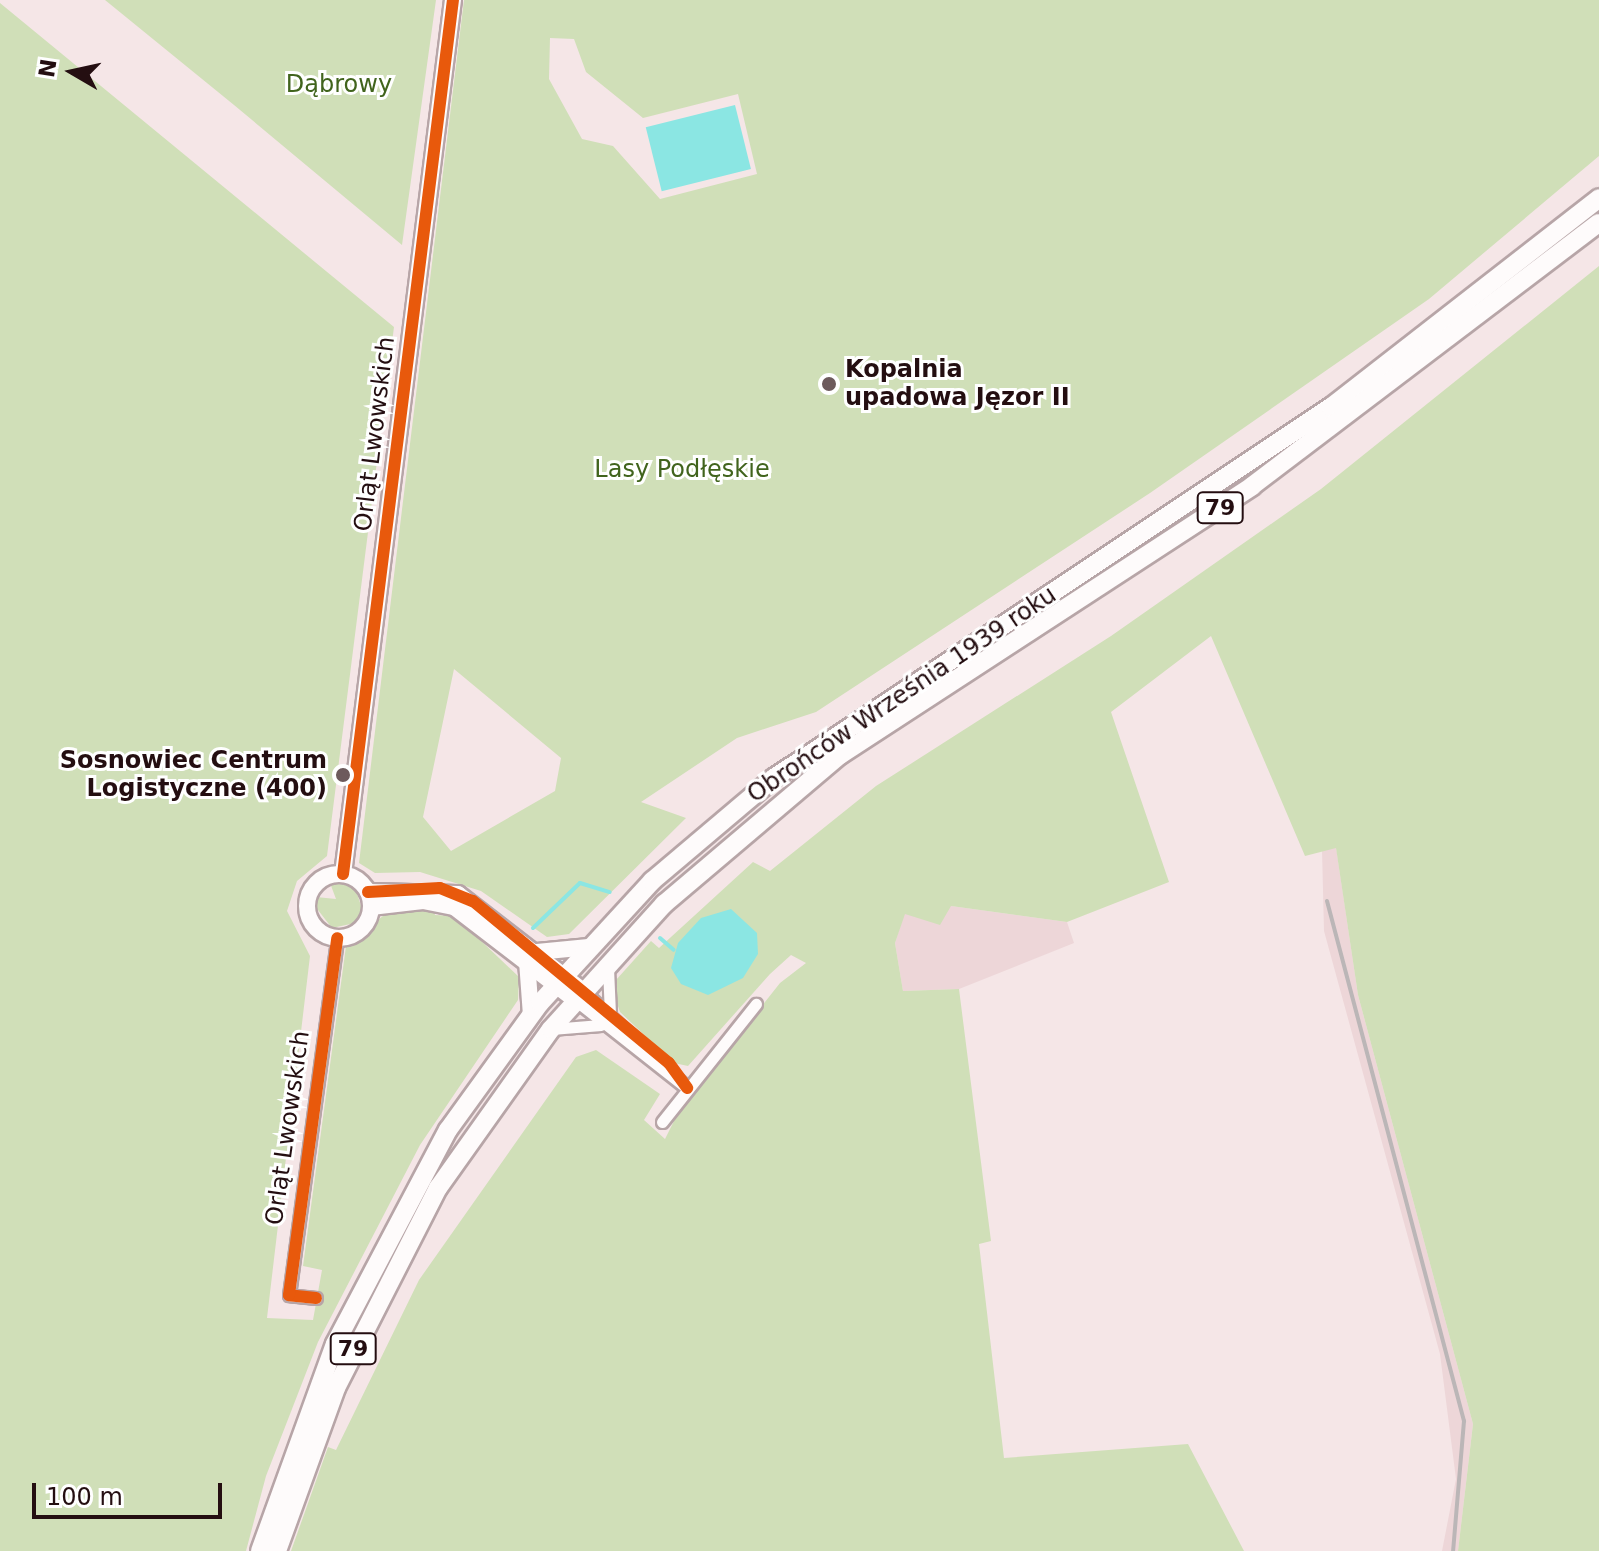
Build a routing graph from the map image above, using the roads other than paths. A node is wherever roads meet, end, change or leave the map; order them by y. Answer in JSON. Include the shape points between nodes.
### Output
{"nodes":[{"id":1,"x":453,"y":0,"type":"edge"},
{"id":2,"x":1599,"y":198,"type":"edge"},
{"id":3,"x":1599,"y":223,"type":"edge"},
{"id":4,"x":343,"y":874,"type":"junction"},
{"id":5,"x":370,"y":899,"type":"junction"},
{"id":6,"x":337,"y":938,"type":"junction"},
{"id":7,"x":589,"y":947,"type":"junction"},
{"id":8,"x":532,"y":956,"type":"junction"},
{"id":9,"x":608,"y":962,"type":"junction"},
{"id":10,"x":560,"y":980,"type":"junction"},
{"id":11,"x":579,"y":995,"type":"junction"},
{"id":12,"x":756,"y":1004,"type":"dead end"},
{"id":13,"x":611,"y":1014,"type":"junction"},
{"id":14,"x":531,"y":1015,"type":"junction"},
{"id":15,"x":603,"y":1025,"type":"junction"},
{"id":16,"x":551,"y":1029,"type":"junction"},
{"id":17,"x":687,"y":1088,"type":"junction"},
{"id":18,"x":662,"y":1122,"type":"dead end"},
{"id":19,"x":316,"y":1298,"type":"dead end"},
{"id":20,"x":260,"y":1551,"type":"edge"},
{"id":21,"x":277,"y":1551,"type":"edge"}],
"edges":[{"from":1,"to":4,"type":"street","name":"Orląt Lwowskich"},
{"from":2,"to":7,"type":"main road","name":"Obrońców Września 1939 roku","number":"79","via":[[1267,453],[754,792]]},
{"from":3,"to":9,"type":"main road","name":"Obrońców Września 1939 roku","number":"79","via":[[1252,486],[813,774],[720,851]]},
{"from":4,"to":5,"type":"street"},
{"from":4,"to":6,"type":"street","via":[[318,880],[306,903],[314,927]]},
{"from":5,"to":6,"type":"street","via":[[364,926]]},
{"from":5,"to":8,"type":"street","via":[[454,907]]},
{"from":6,"to":19,"type":"street","name":"Orląt Lwowskich","via":[[289,1295]]},
{"from":7,"to":8,"type":"street"},
{"from":7,"to":10,"type":"main road","name":"Obrońców Września 1939 roku","number":"79"},
{"from":8,"to":10,"type":"street"},
{"from":8,"to":14,"type":"street"},
{"from":9,"to":11,"type":"main road","name":"Obrońców Września 1939 roku","number":"79"},
{"from":9,"to":13,"type":"street"},
{"from":10,"to":11,"type":"street"},
{"from":10,"to":14,"type":"main road","name":"Obrońców Września 1939 roku","number":"79"},
{"from":11,"to":13,"type":"street"},
{"from":11,"to":15,"type":"street"},
{"from":11,"to":16,"type":"main road","name":"Obrońców Września 1939 roku","number":"79"},
{"from":12,"to":17,"type":"street"},
{"from":13,"to":17,"type":"street"},
{"from":14,"to":20,"type":"main road","name":"Obrońców Września 1939 roku","number":"79","via":[[448,1130],[370,1271],[314,1391]]},
{"from":15,"to":16,"type":"street"},
{"from":15,"to":17,"type":"street"},
{"from":16,"to":21,"type":"main road","name":"Obrońców Września 1939 roku","number":"79","via":[[465,1147],[394,1266],[332,1399]]},
{"from":17,"to":18,"type":"street"}]}
